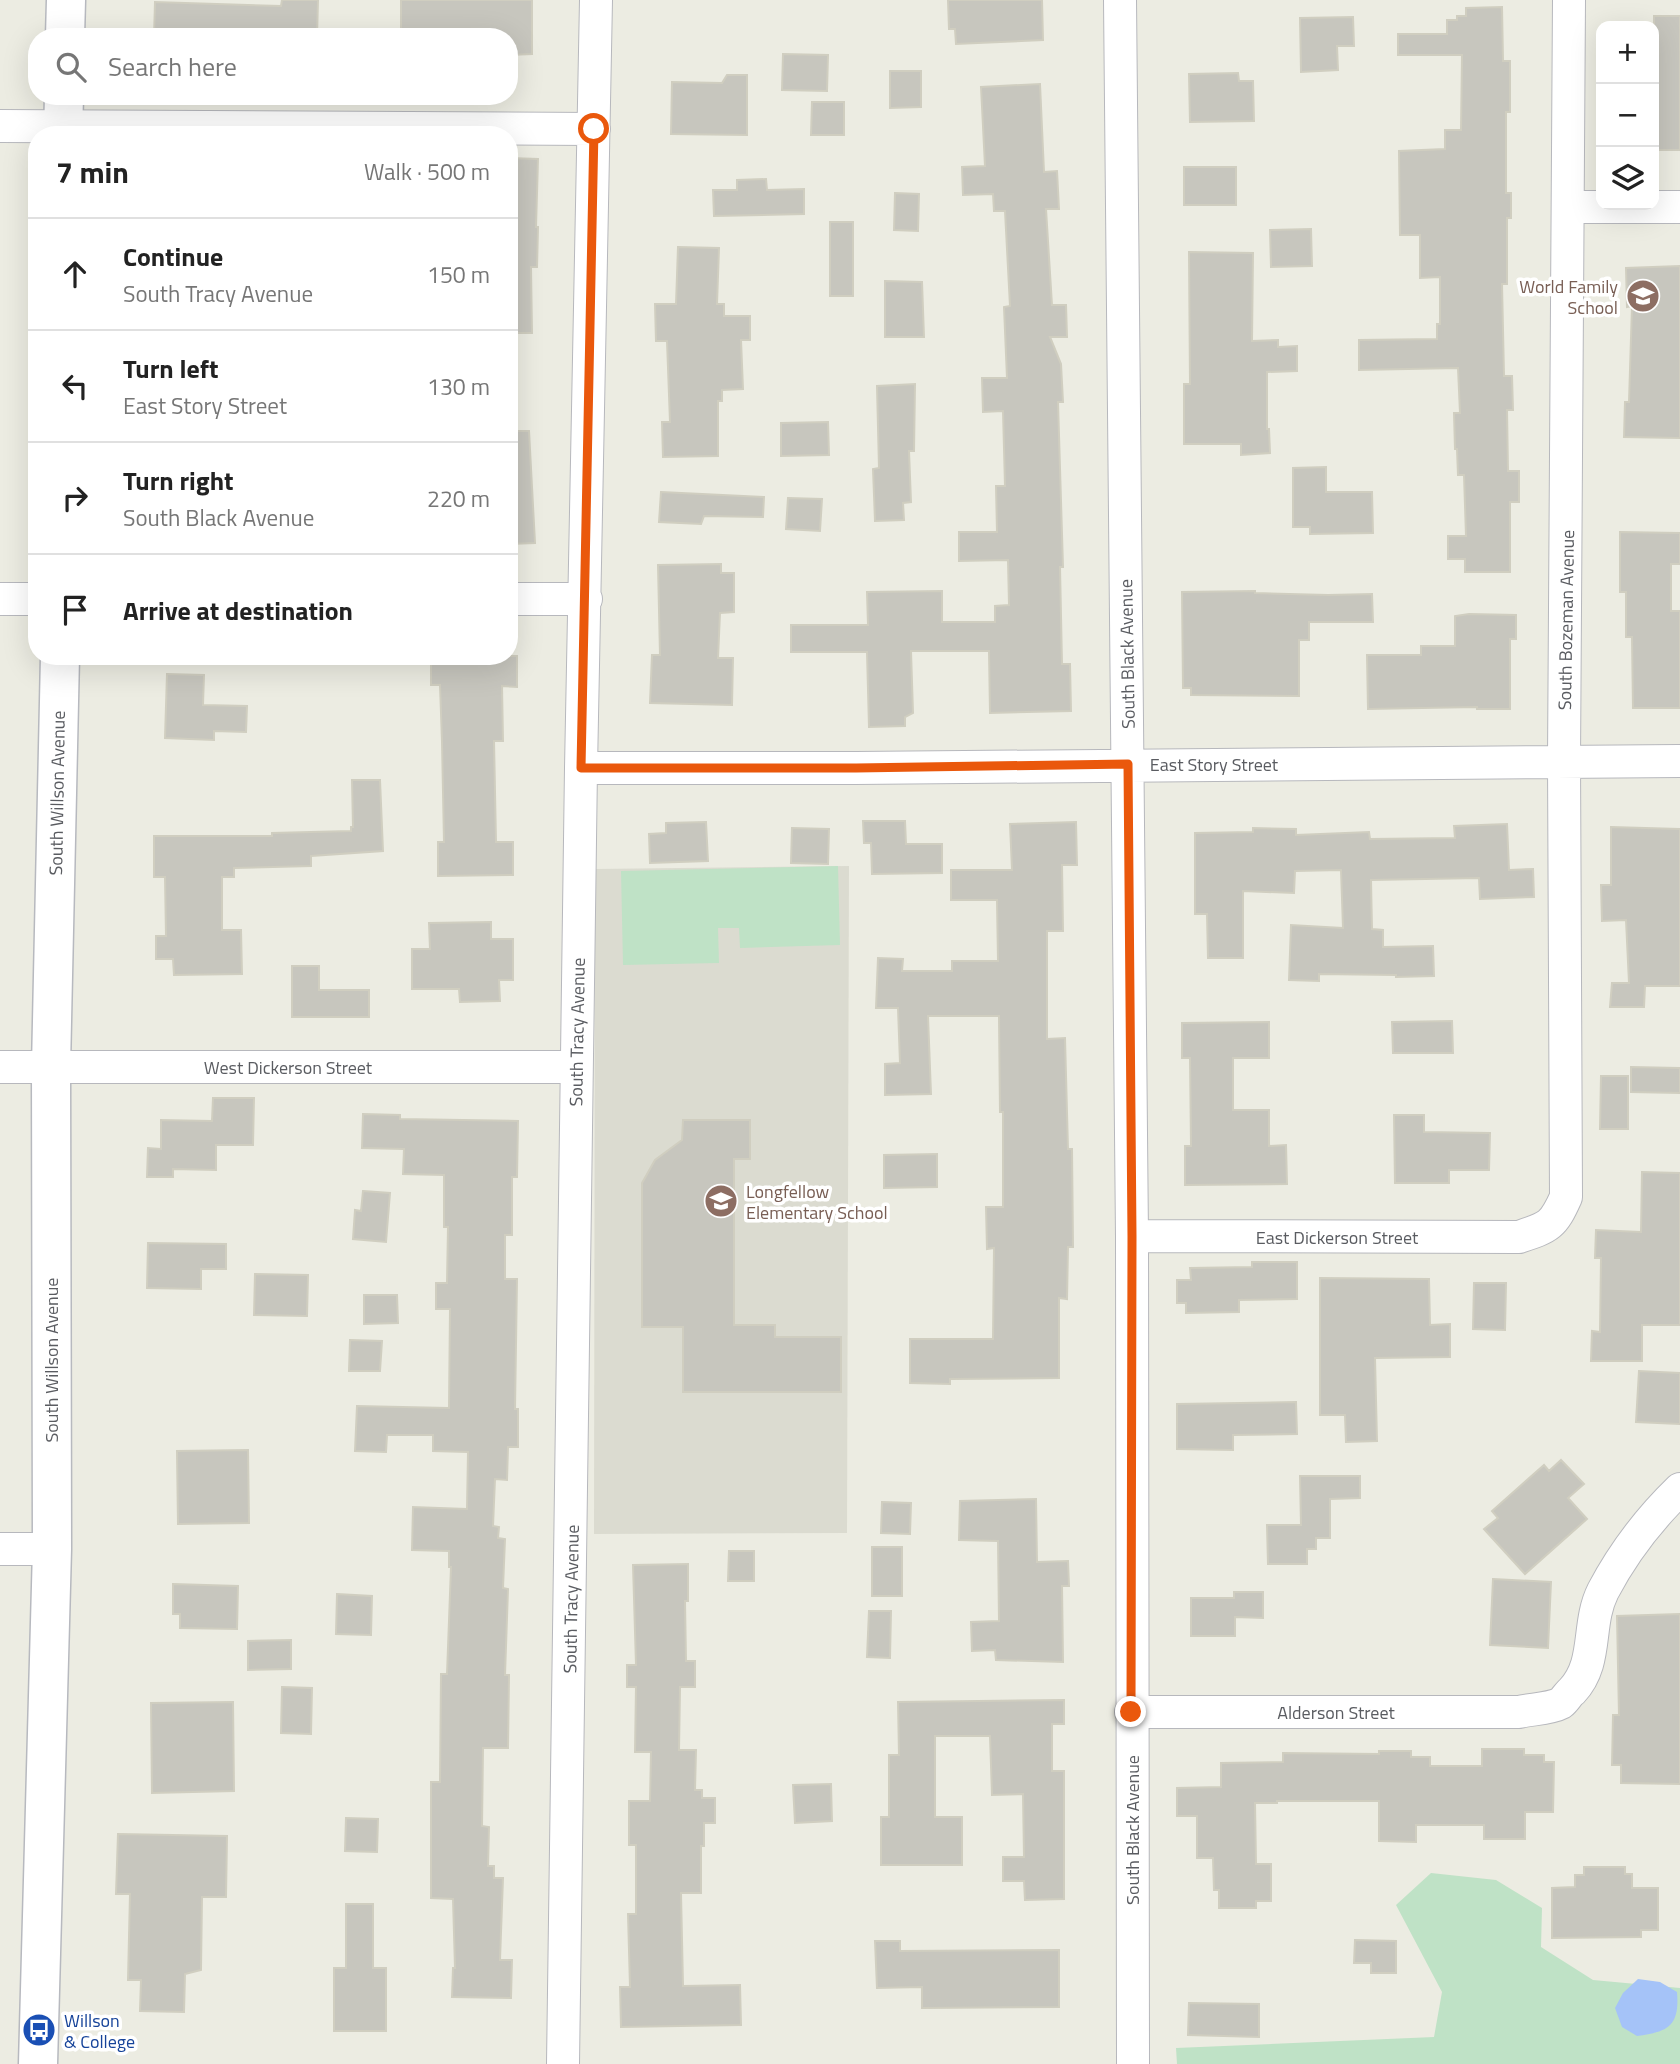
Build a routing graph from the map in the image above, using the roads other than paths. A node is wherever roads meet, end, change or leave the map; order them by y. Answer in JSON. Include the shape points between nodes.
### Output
{"nodes":[{"id":1,"x":66,"y":0,"type":"edge"},
{"id":2,"x":596,"y":0,"type":"edge"},
{"id":3,"x":1120,"y":0,"type":"edge"},
{"id":4,"x":1569,"y":0,"type":"edge"},
{"id":5,"x":65,"y":28,"type":"edge"},
{"id":6,"x":64,"y":119,"type":"edge"},
{"id":7,"x":435,"y":126,"type":"edge"},
{"id":8,"x":0,"y":127,"type":"edge"},
{"id":9,"x":518,"y":128,"type":"edge"},
{"id":10,"x":594,"y":129,"type":"junction"},
{"id":11,"x":1568,"y":207,"type":"junction"},
{"id":12,"x":1680,"y":208,"type":"edge"},
{"id":13,"x":0,"y":599,"type":"edge"},
{"id":14,"x":28,"y":599,"type":"edge"},
{"id":15,"x":518,"y":599,"type":"edge"},
{"id":16,"x":586,"y":599,"type":"junction"},
{"id":17,"x":60,"y":665,"type":"edge"},
{"id":18,"x":1564,"y":761,"type":"junction"},
{"id":19,"x":1680,"y":761,"type":"edge"},
{"id":20,"x":1128,"y":764,"type":"junction"},
{"id":21,"x":581,"y":768,"type":"junction"},
{"id":22,"x":0,"y":1067,"type":"edge"},
{"id":23,"x":51,"y":1067,"type":"junction"},
{"id":24,"x":576,"y":1067,"type":"junction"},
{"id":25,"x":1540,"y":1230,"type":"joint"},
{"id":26,"x":1132,"y":1236,"type":"junction"},
{"id":27,"x":1680,"y":1489,"type":"edge"},
{"id":28,"x":0,"y":1549,"type":"edge"},
{"id":29,"x":51,"y":1549,"type":"junction"},
{"id":30,"x":1131,"y":1712,"type":"junction"},
{"id":31,"x":38,"y":2064,"type":"edge"},
{"id":32,"x":563,"y":2064,"type":"edge"},
{"id":33,"x":1133,"y":2064,"type":"edge"}],
"edges":[{"from":1,"to":5,"type":"main road"},
{"from":2,"to":10,"type":"street","name":"South Tracy Avenue"},
{"from":3,"to":20,"type":"street","name":"South Black Avenue"},
{"from":4,"to":11,"type":"street","name":"South Bozeman Avenue"},
{"from":6,"to":7,"type":"street"},
{"from":6,"to":8,"type":"street"},
{"from":9,"to":10,"type":"street"},
{"from":10,"to":16,"type":"street","name":"South Tracy Avenue"},
{"from":11,"to":12,"type":"street"},
{"from":11,"to":18,"type":"street","name":"South Bozeman Avenue"},
{"from":13,"to":14,"type":"street"},
{"from":15,"to":16,"type":"street"},
{"from":16,"to":21,"type":"street","name":"South Tracy Avenue"},
{"from":17,"to":23,"type":"main road","name":"South Willson Avenue"},
{"from":18,"to":19,"type":"street","name":"East Story Street"},
{"from":18,"to":20,"type":"street","name":"East Story Street"},
{"from":18,"to":25,"type":"street","name":"South Bozeman Avenue","via":[[1566,1197],[1556,1219]]},
{"from":20,"to":21,"type":"street","name":"East Story Street"},
{"from":20,"to":26,"type":"street","name":"South Black Avenue"},
{"from":21,"to":24,"type":"street","name":"South Tracy Avenue"},
{"from":22,"to":23,"type":"street","name":"West Dickerson Street"},
{"from":23,"to":24,"type":"street","name":"West Dickerson Street"},
{"from":23,"to":29,"type":"main road","name":"South Willson Avenue"},
{"from":24,"to":32,"type":"street","name":"South Tracy Avenue"},
{"from":25,"to":26,"type":"street","name":"East Dickerson Street","via":[[1519,1237]]},
{"from":26,"to":30,"type":"street","name":"South Black Avenue"},
{"from":27,"to":30,"type":"street","name":"Alderson Street","via":[[1636,1537],[1602,1593],[1582,1680],[1560,1703],[1519,1712]]},
{"from":28,"to":29,"type":"street"},
{"from":29,"to":31,"type":"main road","name":"South Willson Avenue"},
{"from":30,"to":33,"type":"street","name":"South Black Avenue"}]}
